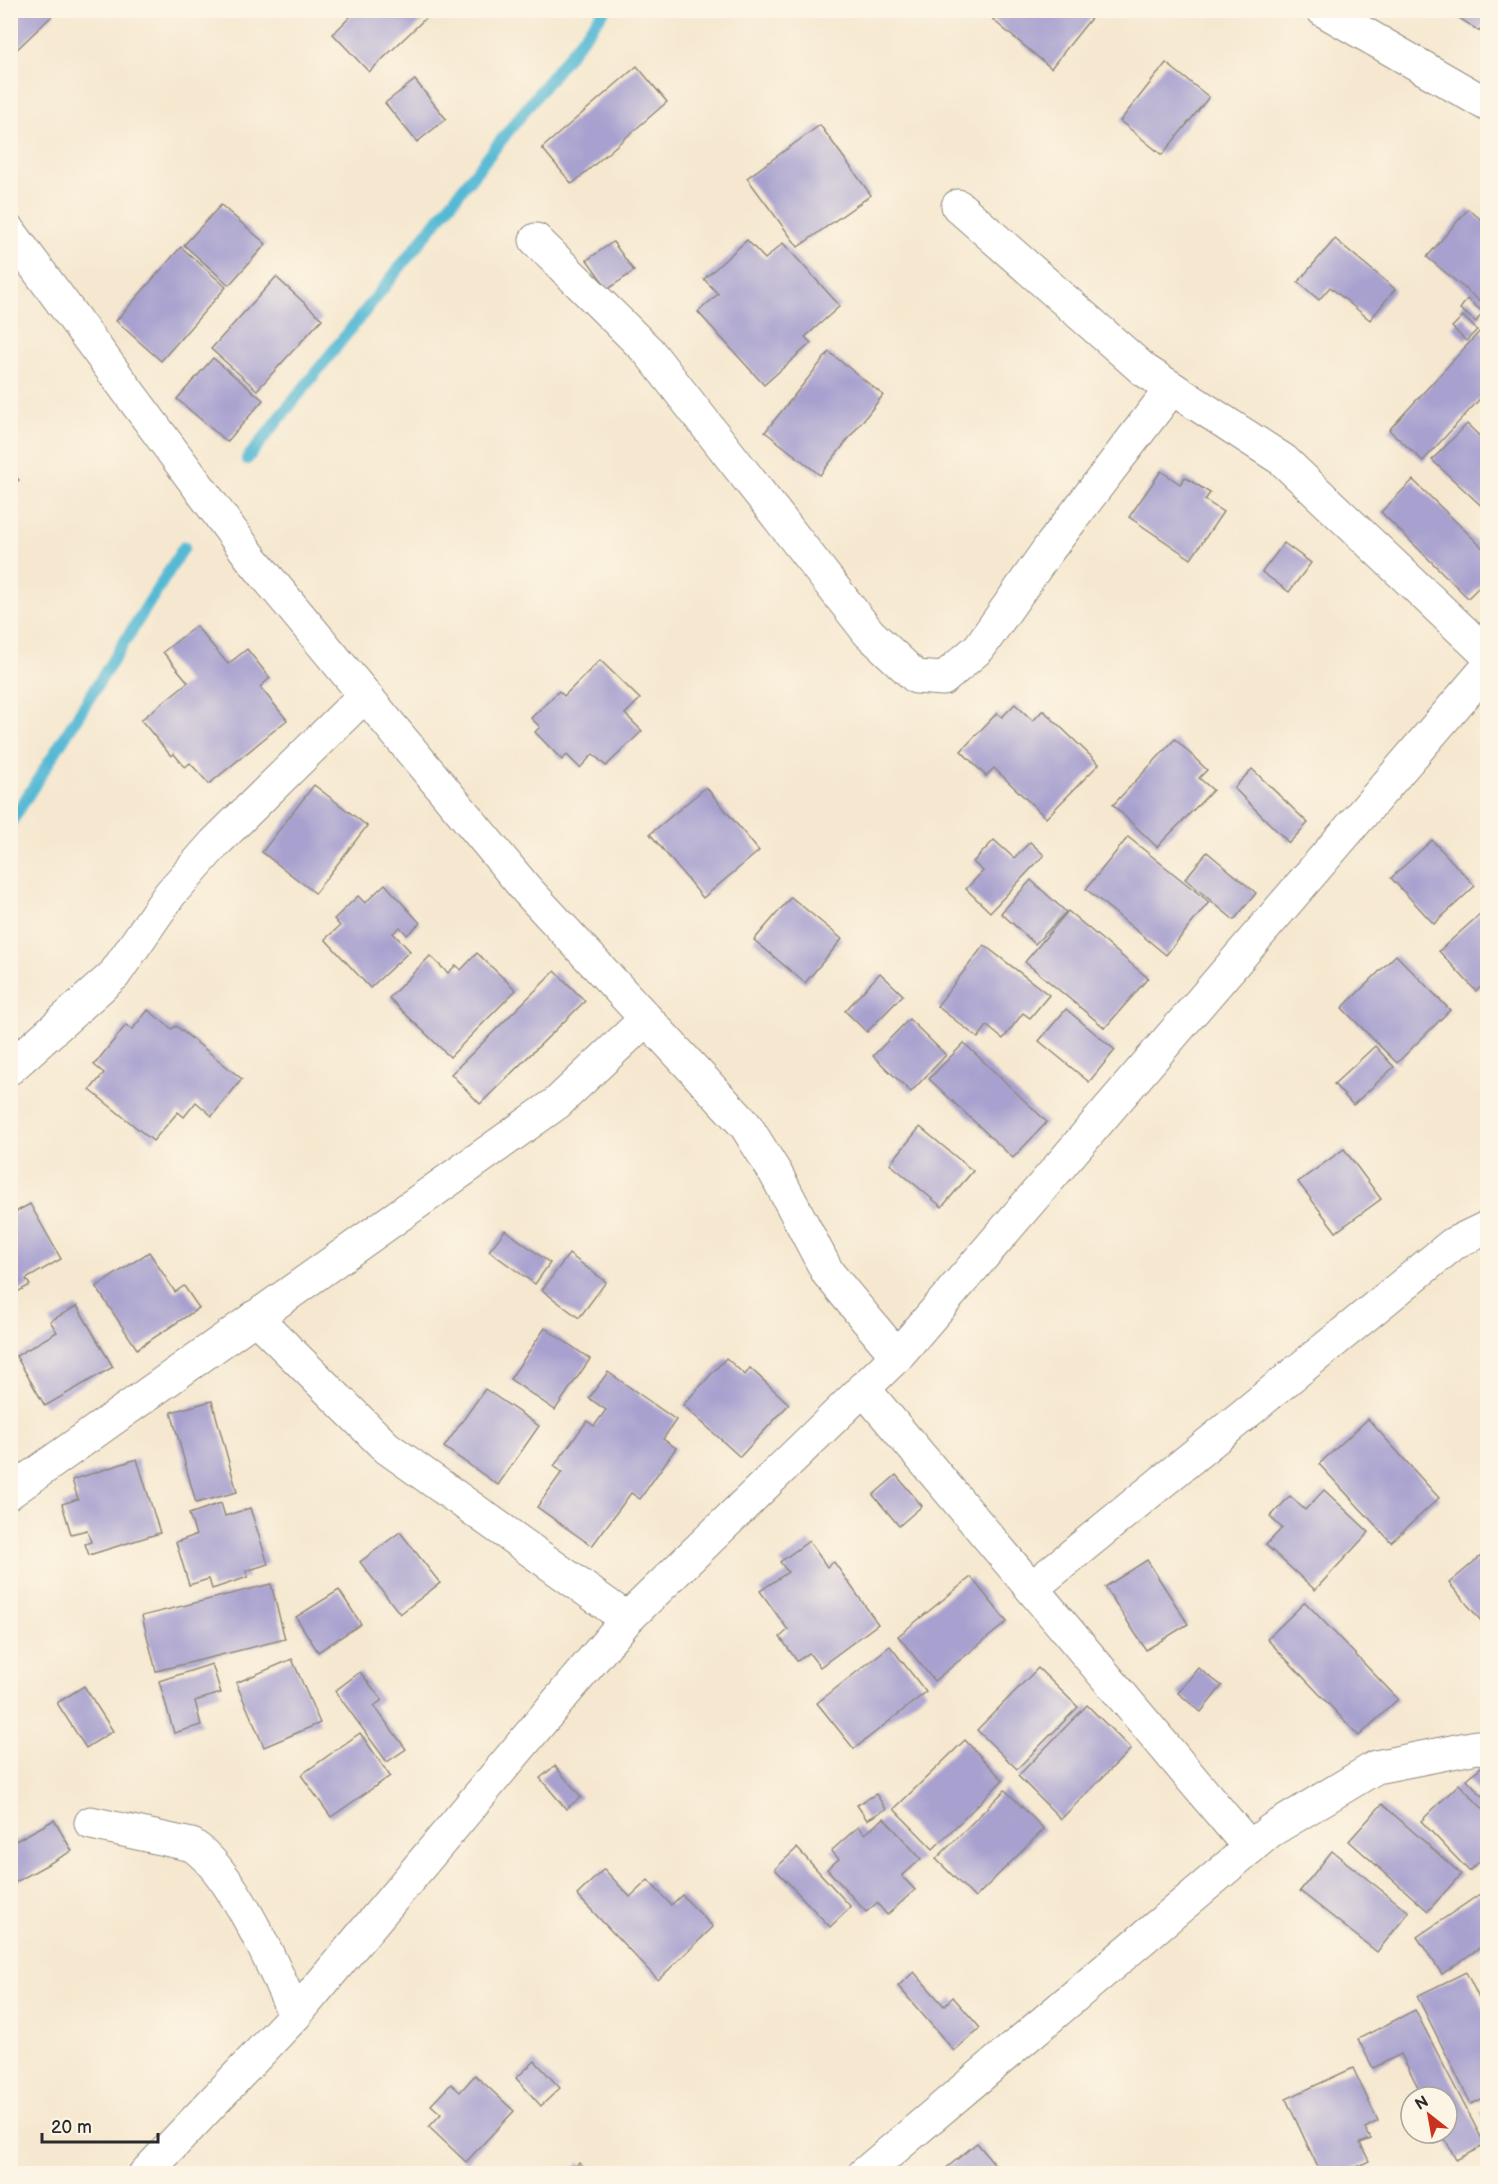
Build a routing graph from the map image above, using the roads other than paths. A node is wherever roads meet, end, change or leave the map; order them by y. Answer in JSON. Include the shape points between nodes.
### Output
{"nodes":[{"id":1,"x":1323,"y":10,"type":"edge"},
{"id":2,"x":1488,"y":105,"type":"edge"},
{"id":3,"x":958,"y":206,"type":"dead end"},
{"id":4,"x":10,"y":232,"type":"edge"},
{"id":5,"x":537,"y":240,"type":"dead end"},
{"id":6,"x":1172,"y":388,"type":"junction"},
{"id":7,"x":1488,"y":655,"type":"edge"},
{"id":8,"x":1488,"y":667,"type":"edge"},
{"id":9,"x":365,"y":695,"type":"junction"},
{"id":10,"x":645,"y":1019,"type":"junction"},
{"id":11,"x":10,"y":1068,"type":"edge"},
{"id":12,"x":1488,"y":1227,"type":"edge"},
{"id":13,"x":255,"y":1317,"type":"junction"},
{"id":14,"x":897,"y":1356,"type":"junction"},
{"id":15,"x":863,"y":1388,"type":"junction"},
{"id":16,"x":10,"y":1492,"type":"edge"},
{"id":17,"x":1032,"y":1588,"type":"junction"},
{"id":18,"x":627,"y":1619,"type":"junction"},
{"id":19,"x":1488,"y":1748,"type":"edge"},
{"id":20,"x":91,"y":1823,"type":"dead end"},
{"id":21,"x":1250,"y":1848,"type":"junction"},
{"id":22,"x":295,"y":2015,"type":"junction"},
{"id":23,"x":874,"y":2170,"type":"edge"},
{"id":24,"x":145,"y":2174,"type":"edge"}],
"edges":[{"from":1,"to":2,"type":"street"},
{"from":3,"to":6,"type":"street","via":[[1144,370]]},
{"from":4,"to":9,"type":"street","via":[[252,559]]},
{"from":5,"to":6,"type":"street","via":[[649,352],[869,633],[916,678],[942,679],[979,648],[1048,550]]},
{"from":6,"to":7,"type":"street","via":[[1283,460]]},
{"from":8,"to":14,"type":"street"},
{"from":9,"to":10,"type":"street","via":[[526,889]]},
{"from":9,"to":11,"type":"street","via":[[215,843],[170,894],[114,975]]},
{"from":10,"to":13,"type":"street","via":[[557,1102]]},
{"from":10,"to":14,"type":"street","via":[[746,1126],[828,1273]]},
{"from":12,"to":17,"type":"street","via":[[1452,1244]]},
{"from":13,"to":16,"type":"street"},
{"from":13,"to":18,"type":"street","via":[[386,1447]]},
{"from":14,"to":15,"type":"street"},
{"from":15,"to":17,"type":"street"},
{"from":15,"to":18,"type":"street"},
{"from":17,"to":21,"type":"street"},
{"from":18,"to":22,"type":"street"},
{"from":19,"to":21,"type":"street","via":[[1376,1767],[1270,1831]]},
{"from":20,"to":22,"type":"street","via":[[192,1845],[205,1854],[263,1947]]},
{"from":21,"to":23,"type":"street"},
{"from":22,"to":24,"type":"street"}]}
